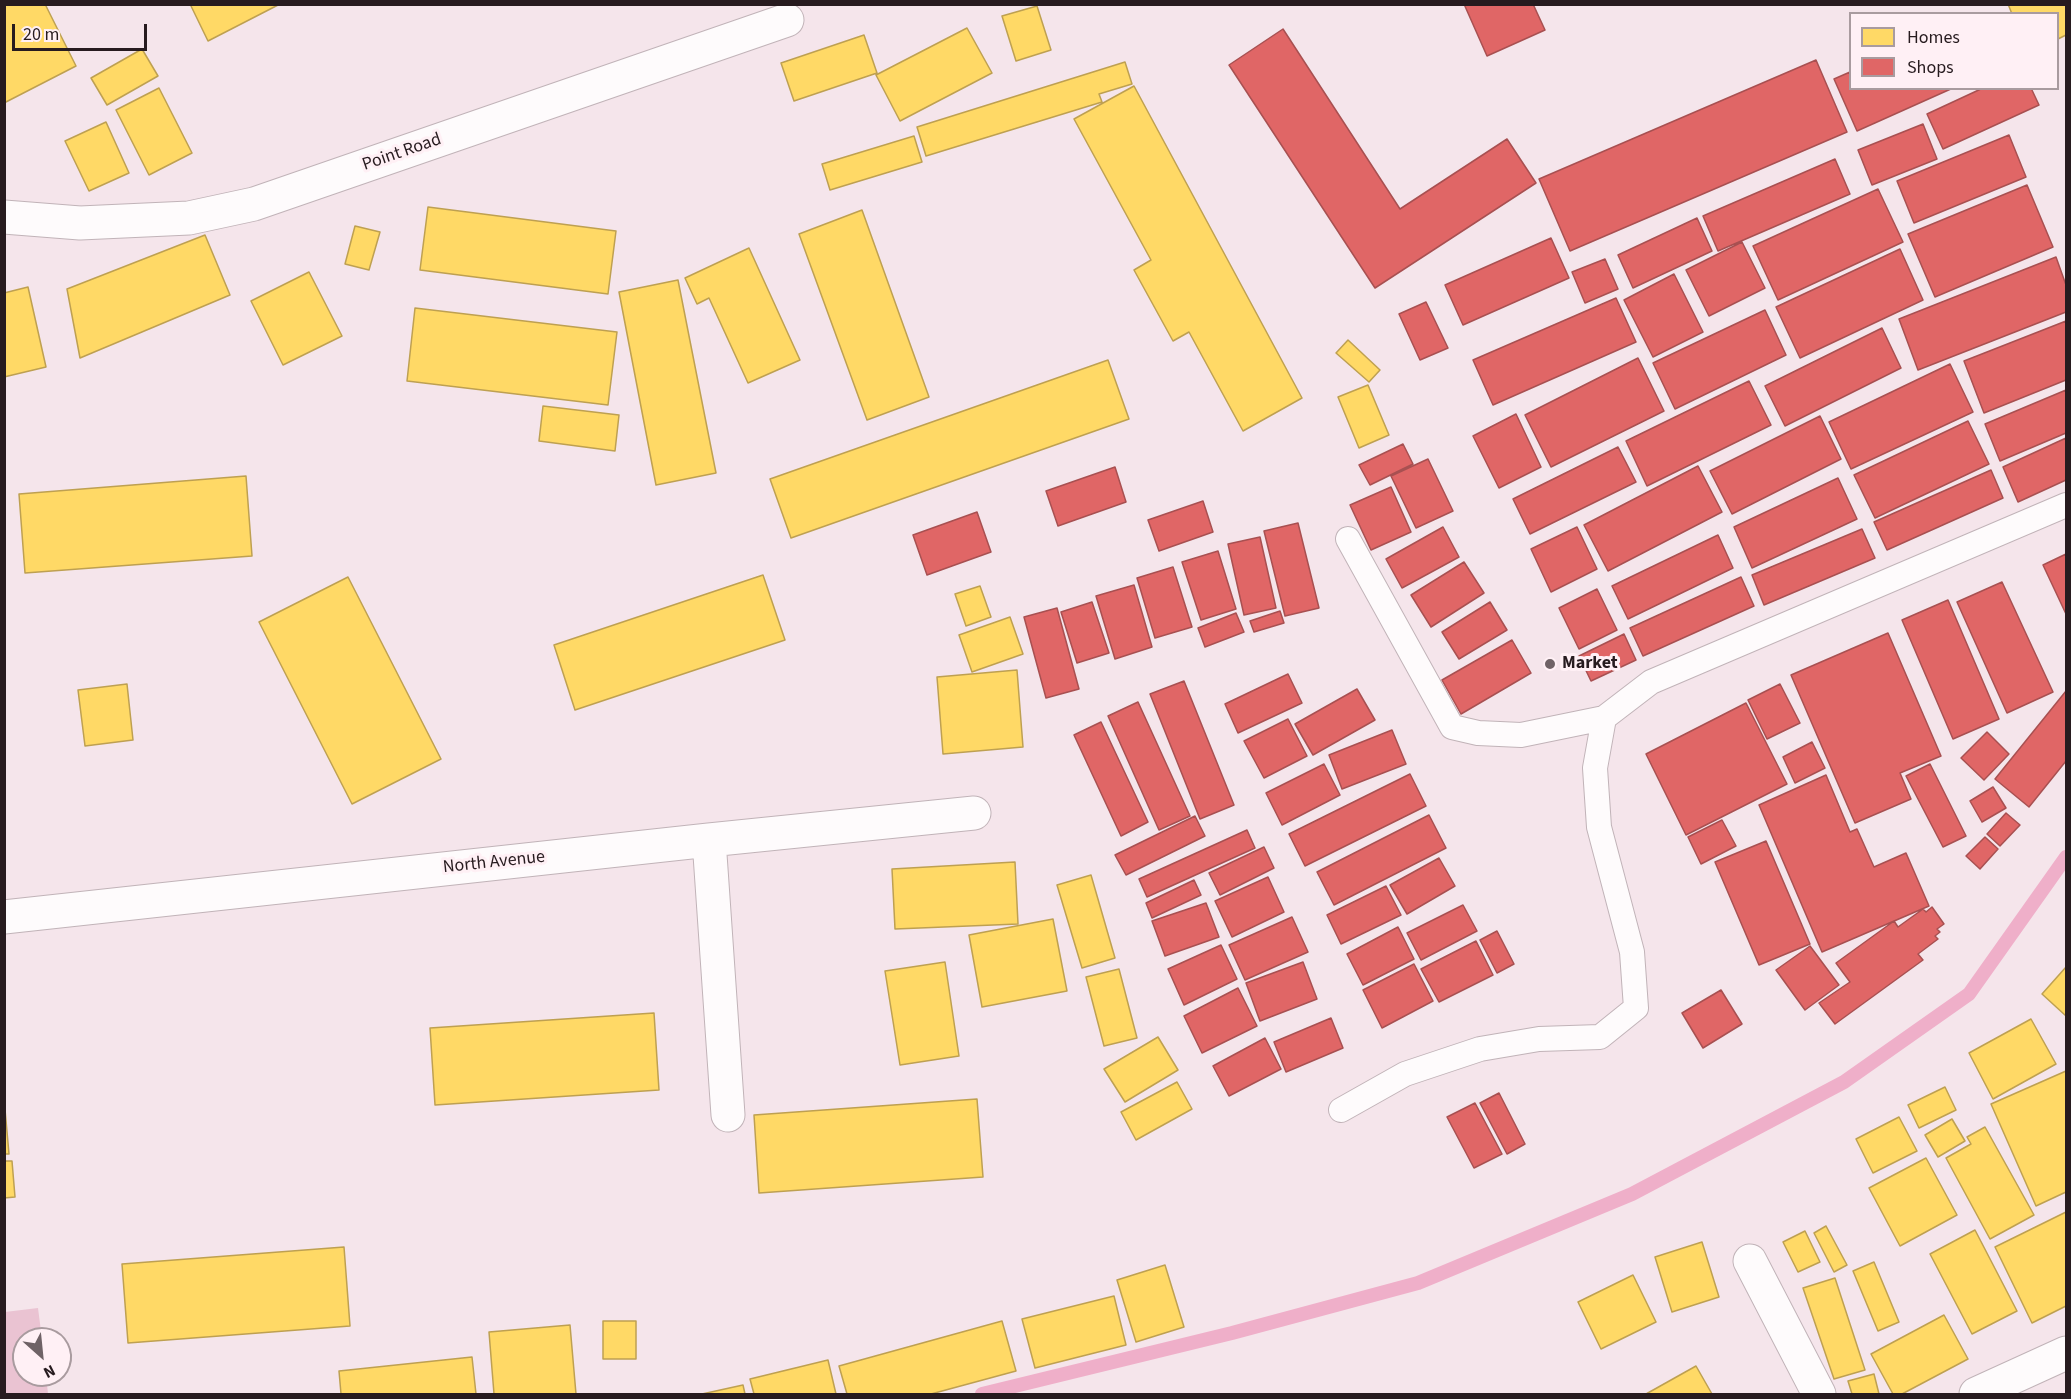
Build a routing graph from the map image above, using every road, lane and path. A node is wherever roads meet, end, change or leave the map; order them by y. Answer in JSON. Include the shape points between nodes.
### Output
{"nodes":[{"id":1,"x":787,"y":20,"type":"dead end"},
{"id":2,"x":4,"y":217,"type":"edge"},
{"id":3,"x":2067,"y":505,"type":"edge"},
{"id":4,"x":1348,"y":539,"type":"dead end"},
{"id":5,"x":1604,"y":718,"type":"junction"},
{"id":6,"x":974,"y":813,"type":"dead end"},
{"id":7,"x":709,"y":840,"type":"junction"},
{"id":8,"x":4,"y":917,"type":"edge"},
{"id":9,"x":1341,"y":1110,"type":"dead end"},
{"id":10,"x":728,"y":1115,"type":"dead end"},
{"id":11,"x":1750,"y":1261,"type":"dead end"},
{"id":12,"x":2067,"y":1353,"type":"edge"},
{"id":13,"x":1819,"y":1395,"type":"edge"},
{"id":14,"x":1976,"y":1395,"type":"edge"}],
"edges":[{"from":1,"to":2,"type":"street","name":"Point Road","via":[[254,204],[189,218],[91,223]]},
{"from":3,"to":5,"type":"lane","via":[[1651,682]]},
{"from":4,"to":5,"type":"lane","via":[[1452,727],[1521,735]]},
{"from":5,"to":9,"type":"lane","via":[[1595,768],[1599,827],[1632,952],[1636,1008],[1600,1037],[1539,1039],[1480,1049],[1405,1074]]},
{"from":6,"to":7,"type":"street","name":"North Avenue"},
{"from":7,"to":8,"type":"street","name":"North Avenue"},
{"from":7,"to":10,"type":"street"},
{"from":11,"to":13,"type":"street"},
{"from":12,"to":14,"type":"street"}]}
